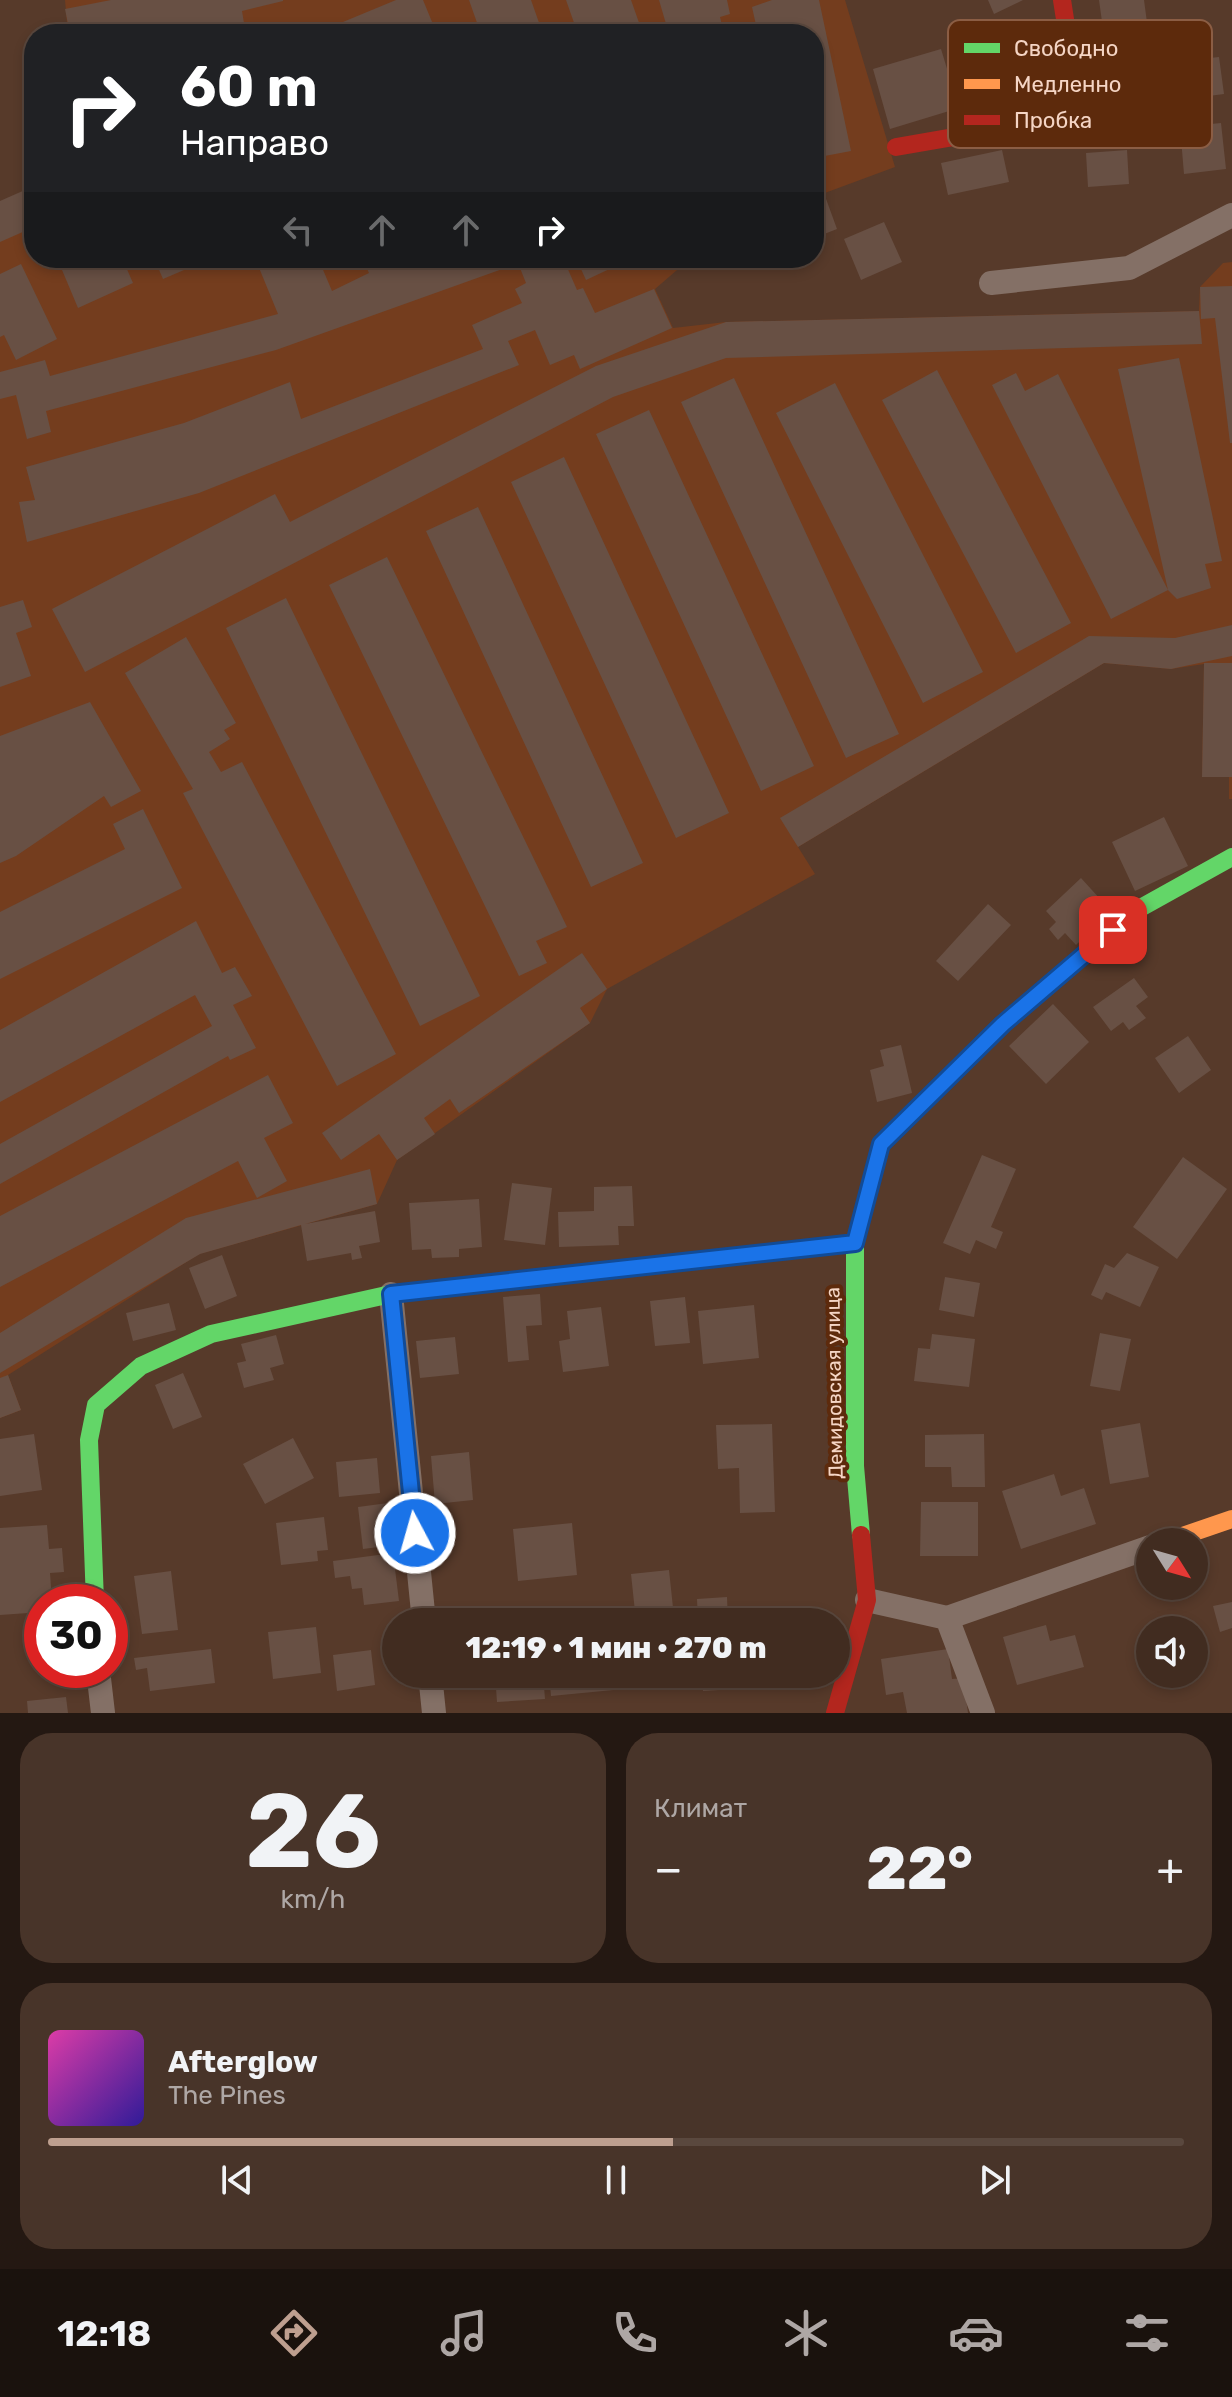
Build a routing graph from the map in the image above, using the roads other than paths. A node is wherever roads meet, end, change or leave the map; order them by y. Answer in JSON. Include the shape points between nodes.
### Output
{"nodes":[{"id":1,"x":1062,"y":0,"type":"edge"},
{"id":2,"x":1065,"y":20,"type":"edge"},
{"id":3,"x":948,"y":138,"type":"edge"},
{"id":4,"x":896,"y":147,"type":"dead end"},
{"id":5,"x":1232,"y":215,"type":"edge"},
{"id":6,"x":991,"y":283,"type":"dead end"},
{"id":7,"x":1232,"y":857,"type":"edge"},
{"id":8,"x":855,"y":1243,"type":"junction"},
{"id":9,"x":391,"y":1294,"type":"junction"},
{"id":10,"x":1232,"y":1519,"type":"edge"},
{"id":11,"x":1206,"y":1528,"type":"edge"},
{"id":12,"x":1136,"y":1552,"type":"edge"},
{"id":13,"x":94,"y":1584,"type":"edge"},
{"id":14,"x":867,"y":1600,"type":"junction"},
{"id":15,"x":423,"y":1608,"type":"edge"},
{"id":16,"x":947,"y":1618,"type":"junction"},
{"id":17,"x":100,"y":1688,"type":"edge"},
{"id":18,"x":431,"y":1688,"type":"edge"},
{"id":19,"x":103,"y":1713,"type":"edge"},
{"id":20,"x":434,"y":1713,"type":"edge"},
{"id":21,"x":835,"y":1713,"type":"edge"},
{"id":22,"x":983,"y":1713,"type":"edge"}],
"edges":[{"from":1,"to":2,"type":"street"},
{"from":3,"to":4,"type":"street"},
{"from":5,"to":6,"type":"street","via":[[1129,268]]},
{"from":7,"to":8,"type":"street","name":"Демидовская улица","via":[[1135,911],[1003,1024],[881,1144]]},
{"from":8,"to":9,"type":"street"},
{"from":8,"to":14,"type":"street","name":"Демидовская улица","via":[[855,1466]]},
{"from":9,"to":13,"type":"street","via":[[211,1334],[141,1366],[96,1405],[89,1440]]},
{"from":9,"to":15,"type":"street"},
{"from":10,"to":11,"type":"street"},
{"from":12,"to":16,"type":"street"},
{"from":14,"to":16,"type":"street"},
{"from":14,"to":21,"type":"street"},
{"from":16,"to":22,"type":"street"},
{"from":17,"to":19,"type":"street"},
{"from":18,"to":20,"type":"street"}]}
